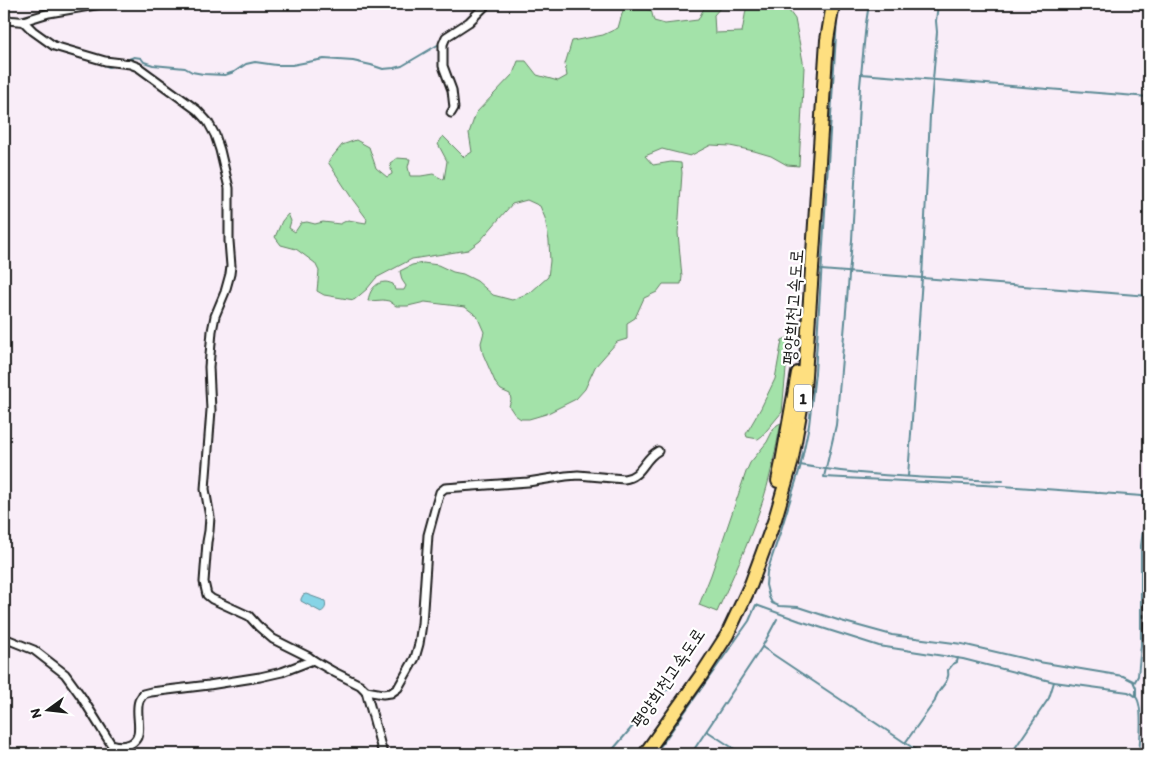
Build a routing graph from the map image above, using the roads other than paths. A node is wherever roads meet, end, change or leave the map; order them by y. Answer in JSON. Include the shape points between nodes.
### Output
{"nodes":[{"id":1,"x":101,"y":4,"type":"edge"},
{"id":2,"x":487,"y":4,"type":"edge"},
{"id":3,"x":826,"y":4,"type":"edge"},
{"id":4,"x":833,"y":4,"type":"edge"},
{"id":5,"x":4,"y":21,"type":"edge"},
{"id":6,"x":23,"y":21,"type":"junction"},
{"id":7,"x":451,"y":113,"type":"dead end"},
{"id":8,"x":658,"y":452,"type":"dead end"},
{"id":9,"x":1149,"y":552,"type":"edge"},
{"id":10,"x":4,"y":638,"type":"edge"},
{"id":11,"x":313,"y":660,"type":"junction"},
{"id":12,"x":1149,"y":675,"type":"edge"},
{"id":13,"x":366,"y":691,"type":"junction"},
{"id":14,"x":383,"y":754,"type":"edge"},
{"id":15,"x":638,"y":754,"type":"edge"},
{"id":16,"x":645,"y":754,"type":"edge"}],
"edges":[{"from":1,"to":6,"type":"street"},
{"from":2,"to":7,"type":"street","via":[[469,22],[446,37],[443,44],[443,66],[454,100]]},
{"from":3,"to":15,"type":"highway","name":"평양희천고속도로","number":"1","via":[[820,44],[799,372],[782,462],[750,568],[717,638]]},
{"from":4,"to":16,"type":"highway","name":"평양희천고속도로","number":"1","via":[[804,391],[791,464],[751,584],[727,635]]},
{"from":5,"to":6,"type":"street"},
{"from":6,"to":11,"type":"street","via":[[54,46],[138,67],[197,110],[214,135],[229,188],[231,266],[215,316],[209,367],[211,410],[205,489],[210,517],[206,591],[212,599],[249,616],[273,639]]},
{"from":8,"to":13,"type":"street","via":[[634,476],[624,479],[556,477],[445,488],[440,492],[428,535],[422,624],[415,658],[392,693]]},
{"from":9,"to":12,"type":"street"},
{"from":10,"to":11,"type":"street","via":[[34,650],[65,674],[111,744],[116,746],[127,746],[136,740],[139,700],[143,694],[260,677]]},
{"from":11,"to":13,"type":"street"},
{"from":13,"to":14,"type":"street"}]}
